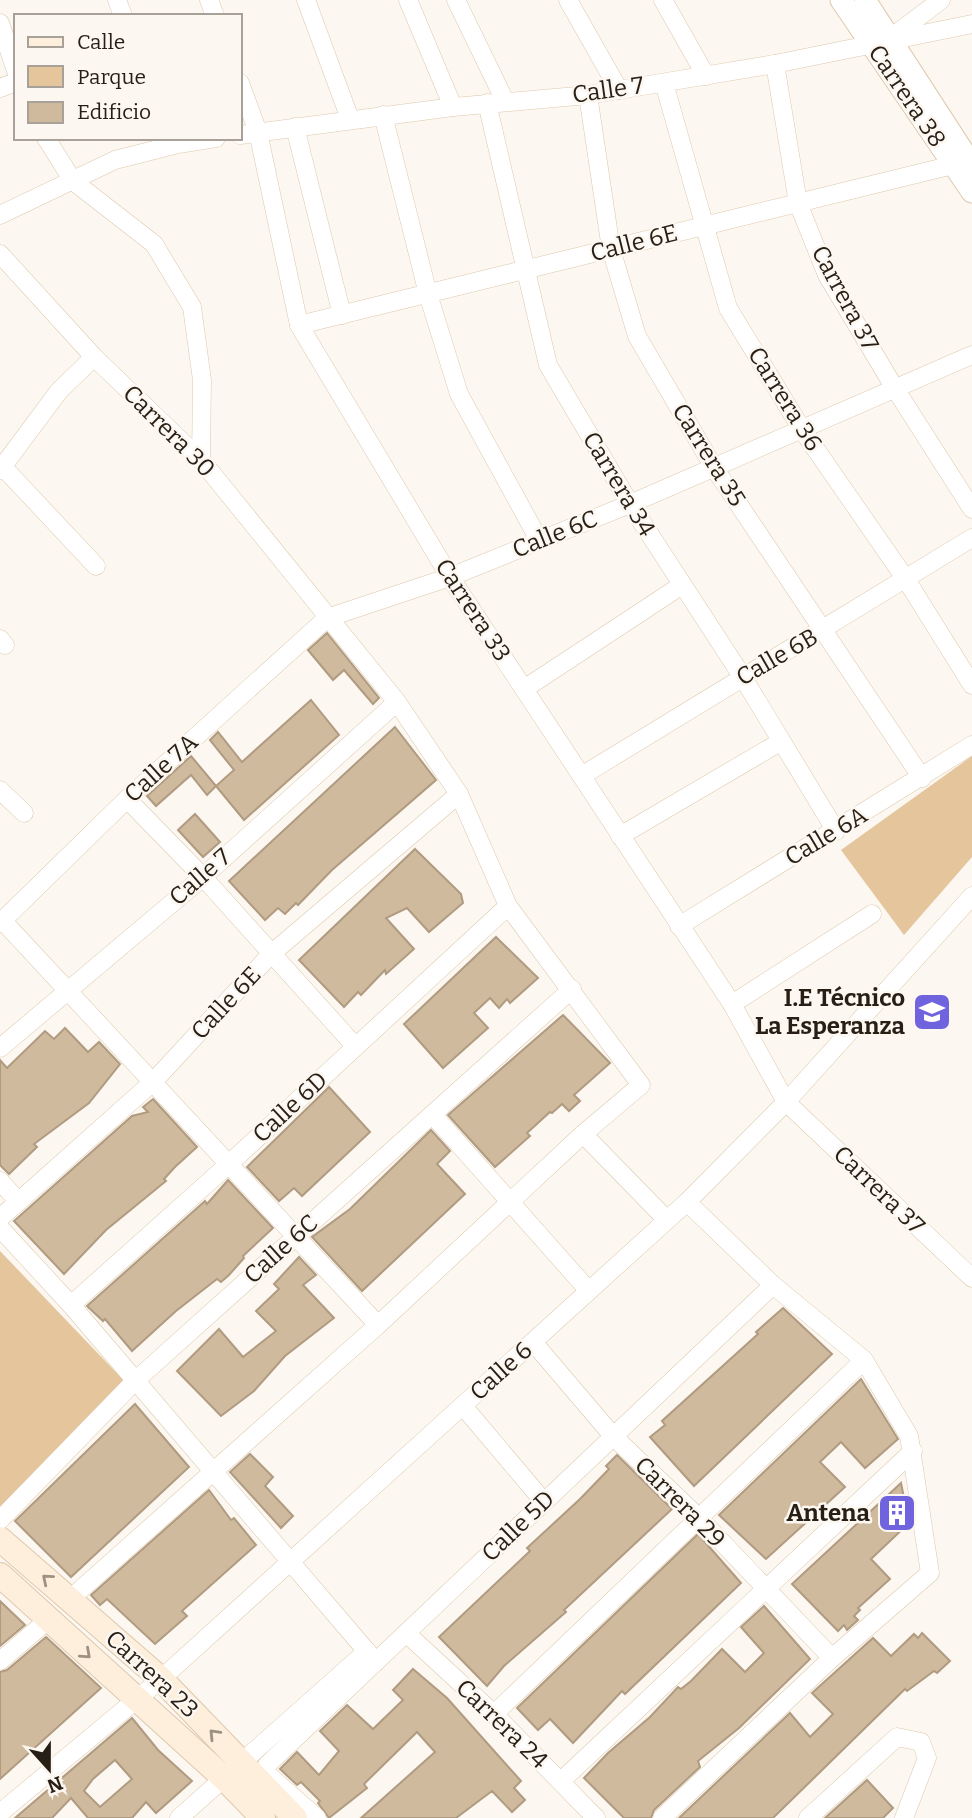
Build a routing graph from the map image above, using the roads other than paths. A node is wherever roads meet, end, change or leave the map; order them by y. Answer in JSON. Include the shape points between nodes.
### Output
{"nodes":[{"id":1,"x":306,"y":0,"type":"edge"},
{"id":2,"x":408,"y":0,"type":"edge"},
{"id":3,"x":456,"y":0,"type":"edge"},
{"id":4,"x":569,"y":0,"type":"edge"},
{"id":5,"x":663,"y":0,"type":"edge"},
{"id":6,"x":841,"y":0,"type":"edge"},
{"id":7,"x":865,"y":0,"type":"edge"},
{"id":8,"x":941,"y":0,"type":"edge"},
{"id":9,"x":0,"y":23,"type":"edge"},
{"id":10,"x":972,"y":24,"type":"edge"},
{"id":11,"x":880,"y":41,"type":"junction"},
{"id":12,"x":775,"y":64,"type":"junction"},
{"id":13,"x":14,"y":65,"type":"edge"},
{"id":14,"x":706,"y":76,"type":"junction"},
{"id":15,"x":664,"y":83,"type":"junction"},
{"id":16,"x":619,"y":90,"type":"junction"},
{"id":17,"x":242,"y":94,"type":"edge"},
{"id":18,"x":588,"y":95,"type":"junction"},
{"id":19,"x":496,"y":102,"type":"junction"},
{"id":20,"x":453,"y":107,"type":"junction"},
{"id":21,"x":383,"y":115,"type":"junction"},
{"id":22,"x":350,"y":120,"type":"junction"},
{"id":23,"x":295,"y":127,"type":"junction"},
{"id":24,"x":249,"y":133,"type":"edge"},
{"id":25,"x":47,"y":140,"type":"edge"},
{"id":26,"x":177,"y":141,"type":"edge"},
{"id":27,"x":966,"y":159,"type":"edge"},
{"id":28,"x":73,"y":181,"type":"junction"},
{"id":29,"x":972,"y":192,"type":"edge"},
{"id":30,"x":798,"y":203,"type":"junction"},
{"id":31,"x":0,"y":215,"type":"edge"},
{"id":32,"x":705,"y":226,"type":"junction"},
{"id":33,"x":611,"y":249,"type":"junction"},
{"id":34,"x":0,"y":254,"type":"edge"},
{"id":35,"x":524,"y":270,"type":"junction"},
{"id":36,"x":428,"y":294,"type":"junction"},
{"id":37,"x":342,"y":315,"type":"junction"},
{"id":38,"x":299,"y":326,"type":"junction"},
{"id":39,"x":972,"y":355,"type":"edge"},
{"id":40,"x":94,"y":357,"type":"junction"},
{"id":41,"x":894,"y":387,"type":"junction"},
{"id":42,"x":801,"y":428,"type":"junction"},
{"id":43,"x":201,"y":460,"type":"junction"},
{"id":44,"x":713,"y":466,"type":"junction"},
{"id":45,"x":1,"y":469,"type":"edge"},
{"id":46,"x":629,"y":504,"type":"junction"},
{"id":47,"x":972,"y":509,"type":"edge"},
{"id":48,"x":972,"y":538,"type":"edge"},
{"id":49,"x":539,"y":540,"type":"junction"},
{"id":50,"x":96,"y":566,"type":"dead end"},
{"id":51,"x":450,"y":577,"type":"junction"},
{"id":52,"x":907,"y":581,"type":"junction"},
{"id":53,"x":682,"y":585,"type":"junction"},
{"id":54,"x":327,"y":618,"type":"junction"},
{"id":55,"x":824,"y":630,"type":"junction"},
{"id":56,"x":742,"y":676,"type":"junction"},
{"id":57,"x":972,"y":685,"type":"edge"},
{"id":58,"x":523,"y":689,"type":"junction"},
{"id":59,"x":397,"y":702,"type":"junction"},
{"id":60,"x":780,"y":741,"type":"junction"},
{"id":61,"x":972,"y":745,"type":"edge"},
{"id":62,"x":583,"y":775,"type":"junction"},
{"id":63,"x":922,"y":778,"type":"junction"},
{"id":64,"x":0,"y":790,"type":"edge"},
{"id":65,"x":459,"y":794,"type":"junction"},
{"id":66,"x":127,"y":799,"type":"junction"},
{"id":67,"x":24,"y":813,"type":"dead end"},
{"id":68,"x":836,"y":831,"type":"junction"},
{"id":69,"x":620,"y":836,"type":"junction"},
{"id":70,"x":203,"y":877,"type":"junction"},
{"id":71,"x":972,"y":897,"type":"edge"},
{"id":72,"x":508,"y":906,"type":"junction"},
{"id":73,"x":873,"y":914,"type":"dead end"},
{"id":74,"x":1,"y":922,"type":"edge"},
{"id":75,"x":679,"y":926,"type":"junction"},
{"id":76,"x":271,"y":954,"type":"junction"},
{"id":77,"x":69,"y":988,"type":"junction"},
{"id":78,"x":572,"y":989,"type":"junction"},
{"id":79,"x":732,"y":1004,"type":"junction"},
{"id":80,"x":355,"y":1046,"type":"junction"},
{"id":81,"x":0,"y":1048,"type":"edge"},
{"id":82,"x":153,"y":1081,"type":"junction"},
{"id":83,"x":786,"y":1101,"type":"junction"},
{"id":84,"x":433,"y":1115,"type":"junction"},
{"id":85,"x":583,"y":1134,"type":"junction"},
{"id":86,"x":230,"y":1163,"type":"junction"},
{"id":87,"x":0,"y":1181,"type":"edge"},
{"id":88,"x":18,"y":1201,"type":"junction"},
{"id":89,"x":687,"y":1202,"type":"junction"},
{"id":90,"x":512,"y":1203,"type":"junction"},
{"id":91,"x":0,"y":1218,"type":"edge"},
{"id":92,"x":667,"y":1220,"type":"junction"},
{"id":93,"x":0,"y":1228,"type":"edge"},
{"id":94,"x":294,"y":1237,"type":"junction"},
{"id":95,"x":972,"y":1278,"type":"edge"},
{"id":96,"x":773,"y":1285,"type":"junction"},
{"id":97,"x":589,"y":1291,"type":"junction"},
{"id":98,"x":71,"y":1305,"type":"junction"},
{"id":99,"x":378,"y":1325,"type":"junction"},
{"id":100,"x":533,"y":1342,"type":"junction"},
{"id":101,"x":864,"y":1360,"type":"junction"},
{"id":102,"x":135,"y":1381,"type":"junction"},
{"id":103,"x":463,"y":1406,"type":"junction"},
{"id":104,"x":613,"y":1436,"type":"junction"},
{"id":105,"x":913,"y":1451,"type":"junction"},
{"id":106,"x":214,"y":1473,"type":"junction"},
{"id":107,"x":544,"y":1502,"type":"junction"},
{"id":108,"x":699,"y":1518,"type":"junction"},
{"id":109,"x":0,"y":1520,"type":"edge"},
{"id":110,"x":0,"y":1539,"type":"edge"},
{"id":111,"x":291,"y":1562,"type":"junction"},
{"id":112,"x":0,"y":1575,"type":"edge"},
{"id":113,"x":766,"y":1589,"type":"junction"},
{"id":114,"x":70,"y":1599,"type":"junction"},
{"id":115,"x":48,"y":1620,"type":"junction"},
{"id":116,"x":406,"y":1633,"type":"junction"},
{"id":117,"x":372,"y":1657,"type":"junction"},
{"id":118,"x":832,"y":1658,"type":"junction"},
{"id":119,"x":0,"y":1661,"type":"edge"},
{"id":120,"x":161,"y":1679,"type":"junction"},
{"id":121,"x":136,"y":1699,"type":"junction"},
{"id":122,"x":494,"y":1714,"type":"junction"},
{"id":123,"x":244,"y":1770,"type":"junction"},
{"id":124,"x":561,"y":1781,"type":"junction"},
{"id":125,"x":0,"y":1813,"type":"edge"},
{"id":126,"x":257,"y":1816,"type":"edge"},
{"id":127,"x":179,"y":1818,"type":"edge"},
{"id":128,"x":295,"y":1818,"type":"edge"},
{"id":129,"x":317,"y":1818,"type":"edge"},
{"id":130,"x":596,"y":1818,"type":"edge"},
{"id":131,"x":662,"y":1818,"type":"edge"},
{"id":132,"x":808,"y":1818,"type":"edge"},
{"id":133,"x":904,"y":1818,"type":"edge"}],
"edges":[{"from":1,"to":22,"type":"street"},
{"from":2,"to":20,"type":"street"},
{"from":3,"to":19,"type":"street"},
{"from":4,"to":16,"type":"street"},
{"from":5,"to":14,"type":"street"},
{"from":6,"to":11,"type":"street","name":"Carrera 38"},
{"from":7,"to":11,"type":"street","name":"Carrera 38"},
{"from":8,"to":11,"type":"street"},
{"from":9,"to":13,"type":"street"},
{"from":10,"to":11,"type":"street","name":"Calle 7"},
{"from":11,"to":12,"type":"street","name":"Calle 7"},
{"from":11,"to":27,"type":"street","name":"Carrera 38"},
{"from":12,"to":14,"type":"street","name":"Calle 7"},
{"from":12,"to":30,"type":"street","name":"Carrera 37"},
{"from":14,"to":15,"type":"street","name":"Calle 7"},
{"from":15,"to":16,"type":"street","name":"Calle 7"},
{"from":15,"to":32,"type":"street","name":"Carrera 36"},
{"from":16,"to":18,"type":"street","name":"Calle 7"},
{"from":17,"to":24,"type":"street","name":"Carrera 33"},
{"from":18,"to":19,"type":"street","name":"Calle 7"},
{"from":18,"to":33,"type":"street","name":"Carrera 35"},
{"from":19,"to":20,"type":"street","name":"Calle 7"},
{"from":19,"to":35,"type":"street","name":"Carrera 34"},
{"from":20,"to":21,"type":"street","name":"Calle 7"},
{"from":21,"to":22,"type":"street","name":"Calle 7"},
{"from":21,"to":36,"type":"street"},
{"from":22,"to":23,"type":"street","name":"Calle 7"},
{"from":23,"to":24,"type":"street","name":"Calle 7"},
{"from":23,"to":37,"type":"street"},
{"from":24,"to":38,"type":"street","name":"Carrera 33"},
{"from":25,"to":28,"type":"street"},
{"from":26,"to":28,"type":"street","via":[[115,160]]},
{"from":27,"to":29,"type":"street","name":"Carrera 38"},
{"from":27,"to":30,"type":"street","name":"Calle 6E"},
{"from":28,"to":31,"type":"street"},
{"from":28,"to":43,"type":"street","via":[[154,244],[192,307],[202,380]]},
{"from":30,"to":32,"type":"street","name":"Calle 6E"},
{"from":30,"to":41,"type":"street","name":"Carrera 37","via":[[828,275]]},
{"from":32,"to":33,"type":"street","name":"Calle 6E"},
{"from":32,"to":42,"type":"street","name":"Carrera 36","via":[[728,308]]},
{"from":33,"to":35,"type":"street","name":"Calle 6E"},
{"from":33,"to":44,"type":"street","name":"Carrera 35","via":[[636,335]]},
{"from":34,"to":40,"type":"street","name":"Carrera 30"},
{"from":35,"to":36,"type":"street","name":"Calle 6E"},
{"from":35,"to":46,"type":"street","name":"Carrera 34","via":[[548,365]]},
{"from":36,"to":37,"type":"street","name":"Calle 6E"},
{"from":36,"to":49,"type":"street","via":[[459,394]]},
{"from":37,"to":38,"type":"street","name":"Calle 6E"},
{"from":38,"to":51,"type":"street","name":"Carrera 33"},
{"from":39,"to":41,"type":"street","name":"Calle 6C"},
{"from":40,"to":43,"type":"street","name":"Carrera 30"},
{"from":40,"to":45,"type":"street","via":[[59,391]]},
{"from":41,"to":42,"type":"street","name":"Calle 6C"},
{"from":41,"to":47,"type":"street","name":"Carrera 37"},
{"from":42,"to":44,"type":"street","name":"Calle 6C"},
{"from":42,"to":52,"type":"street","name":"Carrera 36"},
{"from":43,"to":54,"type":"street","name":"Carrera 30"},
{"from":44,"to":46,"type":"street","name":"Calle 6C"},
{"from":44,"to":55,"type":"street","name":"Carrera 35"},
{"from":45,"to":50,"type":"street"},
{"from":46,"to":49,"type":"street","name":"Calle 6C"},
{"from":46,"to":53,"type":"street","name":"Carrera 34"},
{"from":48,"to":52,"type":"street","name":"Calle 6B"},
{"from":49,"to":51,"type":"street","name":"Calle 6C"},
{"from":51,"to":54,"type":"street","name":"Calle 6C"},
{"from":51,"to":58,"type":"street","name":"Carrera 33"},
{"from":52,"to":55,"type":"street","name":"Calle 6B"},
{"from":52,"to":57,"type":"street","name":"Carrera 36"},
{"from":53,"to":56,"type":"street","name":"Carrera 34"},
{"from":53,"to":58,"type":"street"},
{"from":54,"to":59,"type":"street","name":"Carrera 30"},
{"from":54,"to":66,"type":"street","name":"Calle 7A"},
{"from":55,"to":56,"type":"street","name":"Calle 6B"},
{"from":55,"to":63,"type":"street","name":"Carrera 35"},
{"from":56,"to":60,"type":"street","name":"Carrera 34"},
{"from":56,"to":62,"type":"street","name":"Calle 6B"},
{"from":58,"to":62,"type":"street","name":"Carrera 33"},
{"from":59,"to":65,"type":"street","name":"Carrera 30"},
{"from":59,"to":70,"type":"street","name":"Calle 7"},
{"from":60,"to":68,"type":"street","name":"Carrera 34"},
{"from":60,"to":69,"type":"street"},
{"from":61,"to":63,"type":"street","name":"Calle 6A"},
{"from":62,"to":69,"type":"street","name":"Carrera 33"},
{"from":63,"to":68,"type":"street","name":"Calle 6A"},
{"from":64,"to":67,"type":"street"},
{"from":65,"to":72,"type":"street","name":"Carrera 30"},
{"from":65,"to":76,"type":"street","name":"Calle 6E"},
{"from":66,"to":70,"type":"street"},
{"from":66,"to":74,"type":"street","name":"Calle 7A"},
{"from":68,"to":75,"type":"street","name":"Calle 6A"},
{"from":69,"to":75,"type":"street","name":"Carrera 33"},
{"from":70,"to":76,"type":"street"},
{"from":70,"to":77,"type":"street","name":"Calle 7"},
{"from":71,"to":83,"type":"street","name":"Calle 6"},
{"from":72,"to":78,"type":"street","name":"Carrera 30"},
{"from":72,"to":80,"type":"street","name":"Calle 6D"},
{"from":73,"to":79,"type":"street"},
{"from":74,"to":77,"type":"street"},
{"from":75,"to":79,"type":"street","name":"Carrera 33"},
{"from":76,"to":80,"type":"street"},
{"from":76,"to":82,"type":"street","name":"Calle 6E"},
{"from":77,"to":81,"type":"street","name":"Calle 7"},
{"from":77,"to":82,"type":"street"},
{"from":78,"to":84,"type":"street","name":"Calle 6C"},
{"from":78,"to":85,"type":"street","name":"Carrera 30","via":[[641,1086]]},
{"from":79,"to":83,"type":"street","name":"Carrera 33"},
{"from":80,"to":86,"type":"street","name":"Calle 6D"},
{"from":82,"to":86,"type":"street"},
{"from":82,"to":88,"type":"street","name":"Calle 6E"},
{"from":83,"to":89,"type":"street","name":"Calle 6"},
{"from":83,"to":95,"type":"street","name":"Carrera 37"},
{"from":84,"to":90,"type":"street"},
{"from":84,"to":94,"type":"street","name":"Calle 6C"},
{"from":85,"to":90,"type":"street"},
{"from":85,"to":92,"type":"street"},
{"from":86,"to":94,"type":"street"},
{"from":86,"to":98,"type":"street","name":"Calle 6D"},
{"from":87,"to":88,"type":"street"},
{"from":88,"to":91,"type":"street","name":"Calle 6E"},
{"from":89,"to":92,"type":"street","name":"Calle 6"},
{"from":89,"to":96,"type":"street"},
{"from":90,"to":97,"type":"street"},
{"from":90,"to":99,"type":"street"},
{"from":92,"to":97,"type":"street","name":"Calle 6"},
{"from":93,"to":98,"type":"street"},
{"from":94,"to":99,"type":"street"},
{"from":94,"to":102,"type":"street","name":"Calle 6C"},
{"from":96,"to":101,"type":"street"},
{"from":96,"to":104,"type":"street","name":"Calle 5D"},
{"from":97,"to":100,"type":"street","name":"Calle 6"},
{"from":98,"to":102,"type":"street"},
{"from":99,"to":106,"type":"street"},
{"from":100,"to":103,"type":"street","name":"Calle 6"},
{"from":100,"to":104,"type":"street","name":"Carrera 29"},
{"from":101,"to":105,"type":"street","via":[[909,1436]]},
{"from":101,"to":108,"type":"street"},
{"from":102,"to":106,"type":"street"},
{"from":102,"to":109,"type":"street","name":"Calle 6C"},
{"from":103,"to":107,"type":"street"},
{"from":103,"to":111,"type":"street","name":"Calle 6"},
{"from":104,"to":107,"type":"street","name":"Calle 5D"},
{"from":104,"to":108,"type":"street","name":"Carrera 29"},
{"from":105,"to":113,"type":"street"},
{"from":105,"to":118,"type":"street","via":[[930,1573]]},
{"from":106,"to":111,"type":"street"},
{"from":106,"to":114,"type":"street"},
{"from":107,"to":116,"type":"street","name":"Calle 5D"},
{"from":108,"to":113,"type":"street","name":"Carrera 29"},
{"from":108,"to":122,"type":"street"},
{"from":114,"to":110,"type":"main road","name":"Carrera 23","one_way":true},
{"from":111,"to":117,"type":"street"},
{"from":111,"to":120,"type":"street","name":"Calle 6"},
{"from":112,"to":115,"type":"main road","name":"Carrera 23"},
{"from":113,"to":118,"type":"street","name":"Carrera 29"},
{"from":113,"to":124,"type":"street"},
{"from":114,"to":120,"type":"main road","name":"Carrera 23"},
{"from":115,"to":119,"type":"street"},
{"from":115,"to":121,"type":"main road","name":"Carrera 23","one_way":true},
{"from":116,"to":117,"type":"street","name":"Calle 5D"},
{"from":116,"to":122,"type":"street","name":"Carrera 24"},
{"from":117,"to":123,"type":"street","name":"Calle 5D"},
{"from":118,"to":131,"type":"street"},
{"from":120,"to":121,"type":"street","name":"Calle 6"},
{"from":123,"to":120,"type":"main road","name":"Carrera 23","one_way":true},
{"from":121,"to":123,"type":"main road","name":"Carrera 23"},
{"from":121,"to":125,"type":"street","name":"Calle 6"},
{"from":122,"to":124,"type":"street","name":"Carrera 24"},
{"from":123,"to":126,"type":"main road","name":"Carrera 23"},
{"from":123,"to":127,"type":"street","name":"Calle 5D"},
{"from":123,"to":128,"type":"main road","name":"Carrera 23"},
{"from":123,"to":129,"type":"street","via":[[266,1773]]},
{"from":124,"to":130,"type":"street","name":"Carrera 24"},
{"from":132,"to":133,"type":"street","via":[[897,1737],[921,1742],[927,1758]]}]}
